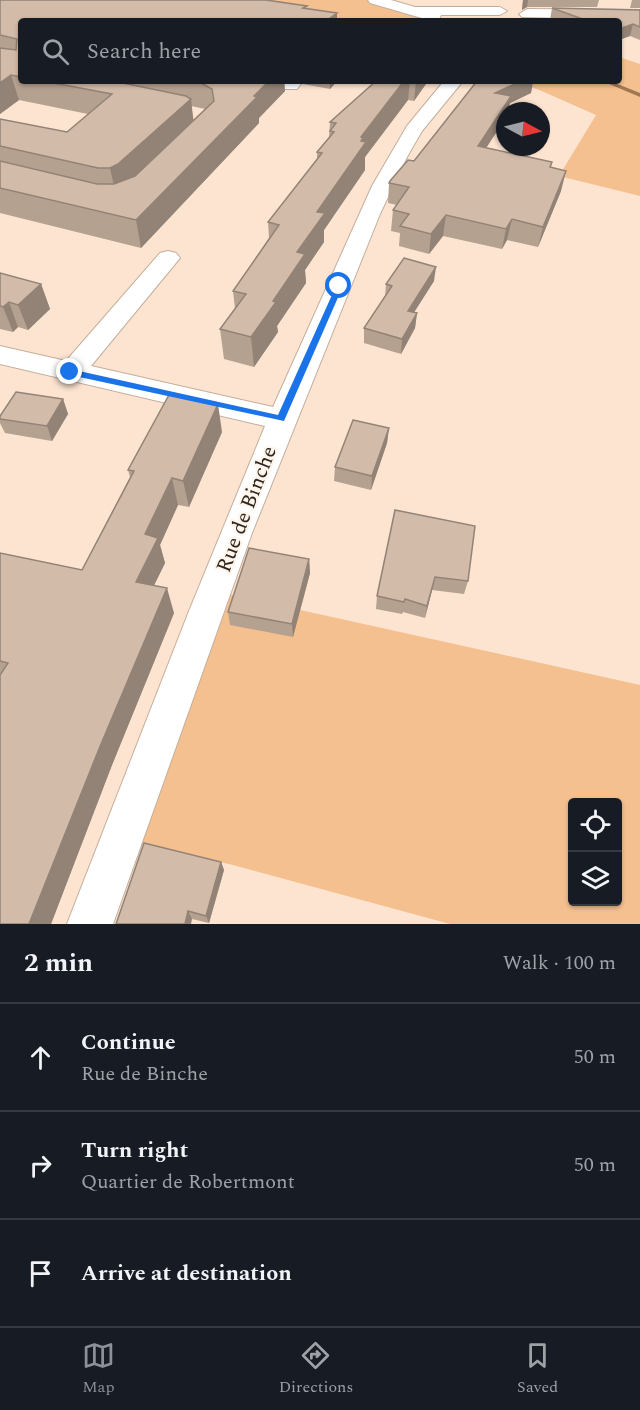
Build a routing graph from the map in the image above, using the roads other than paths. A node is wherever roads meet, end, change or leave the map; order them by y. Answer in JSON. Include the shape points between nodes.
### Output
{"nodes":[{"id":1,"x":375,"y":0,"type":"edge"},
{"id":2,"x":485,"y":0,"type":"edge"},
{"id":3,"x":470,"y":9,"type":"junction"},
{"id":4,"x":500,"y":10,"type":"edge"},
{"id":5,"x":416,"y":11,"type":"junction"},
{"id":6,"x":640,"y":15,"type":"edge"},
{"id":7,"x":438,"y":18,"type":"edge"},
{"id":8,"x":528,"y":18,"type":"edge"},
{"id":9,"x":451,"y":84,"type":"edge"},
{"id":10,"x":168,"y":258,"type":"dead end"},
{"id":11,"x":0,"y":355,"type":"edge"},
{"id":12,"x":70,"y":372,"type":"junction"},
{"id":13,"x":281,"y":419,"type":"junction"},
{"id":14,"x":90,"y":924,"type":"edge"}],
"edges":[{"from":1,"to":5,"type":"street"},
{"from":2,"to":3,"type":"street"},
{"from":3,"to":4,"type":"street"},
{"from":3,"to":5,"type":"street"},
{"from":4,"to":8,"type":"street"},
{"from":5,"to":7,"type":"street"},
{"from":6,"to":8,"type":"street"},
{"from":9,"to":13,"type":"street","name":"Rue de Binche","via":[[416,125],[389,169]]},
{"from":10,"to":12,"type":"street"},
{"from":11,"to":12,"type":"street"},
{"from":12,"to":13,"type":"street"},
{"from":13,"to":14,"type":"street","name":"Rue de Binche"}]}
